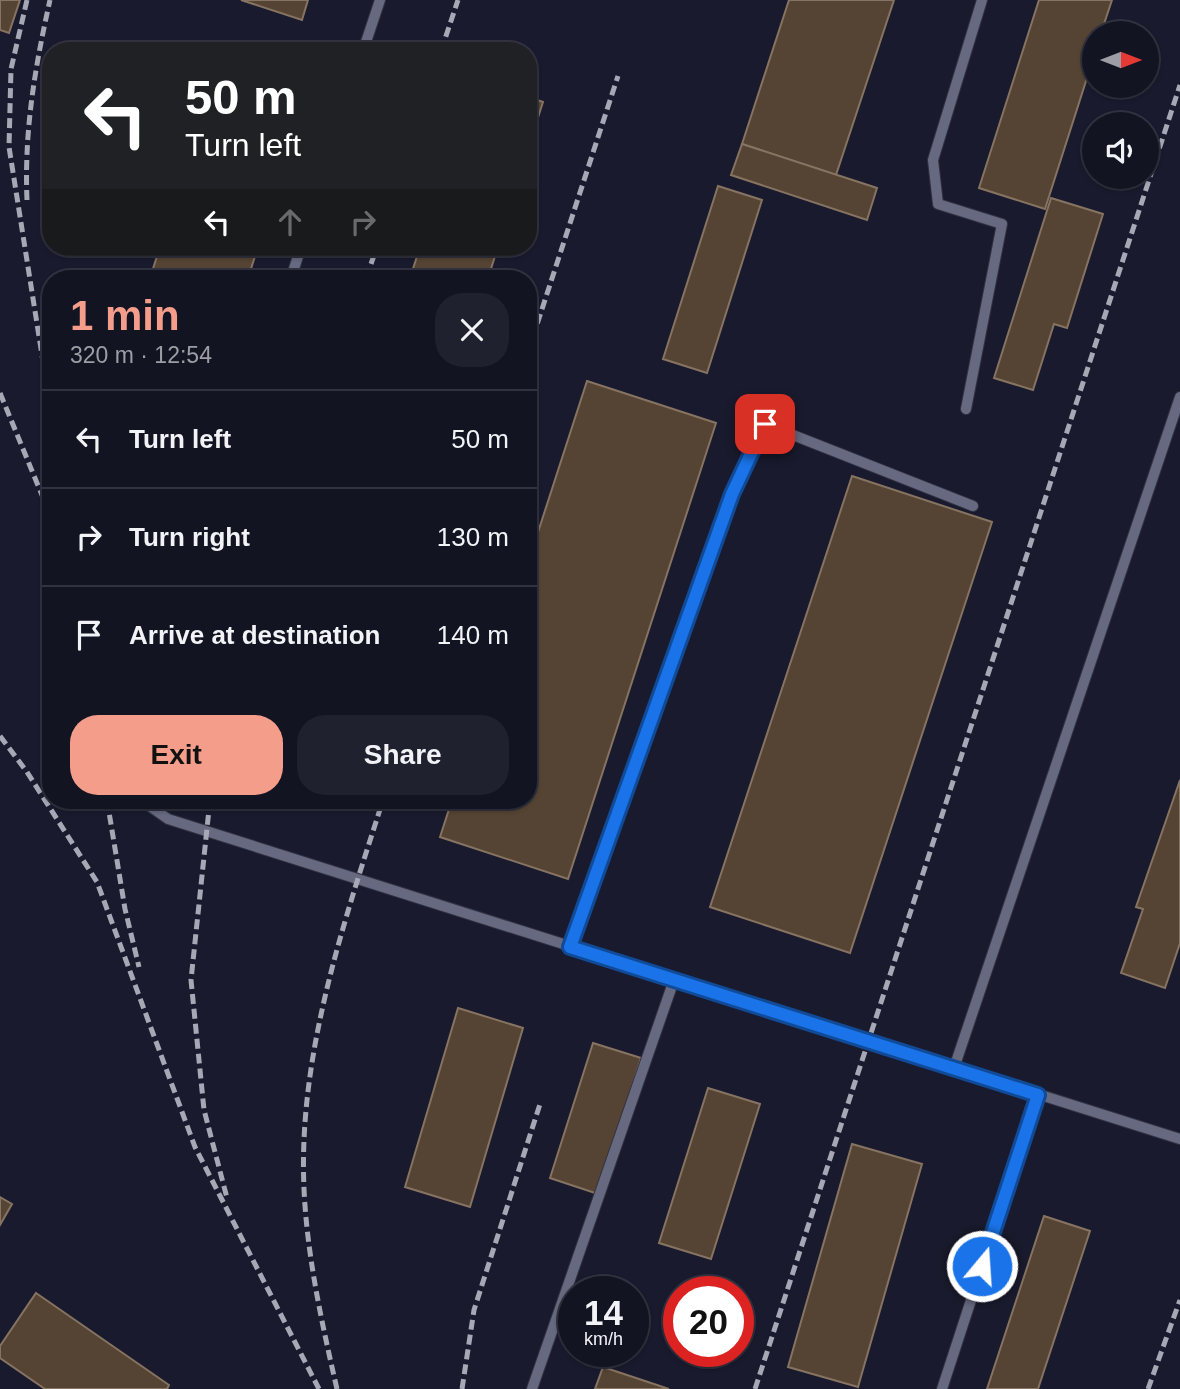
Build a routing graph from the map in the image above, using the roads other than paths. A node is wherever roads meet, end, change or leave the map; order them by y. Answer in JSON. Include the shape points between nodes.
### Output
{"nodes":[{"id":1,"x":380,"y":0,"type":"edge"},
{"id":2,"x":982,"y":0,"type":"edge"},
{"id":3,"x":366,"y":42,"type":"edge"},
{"id":4,"x":1180,"y":397,"type":"edge"},
{"id":5,"x":966,"y":409,"type":"dead end"},
{"id":6,"x":973,"y":506,"type":"dead end"},
{"id":7,"x":154,"y":809,"type":"edge"},
{"id":8,"x":570,"y":947,"type":"junction"},
{"id":9,"x":674,"y":980,"type":"junction"},
{"id":10,"x":954,"y":1068,"type":"junction"},
{"id":11,"x":1038,"y":1095,"type":"junction"},
{"id":12,"x":1180,"y":1139,"type":"edge"},
{"id":13,"x":532,"y":1389,"type":"edge"},
{"id":14,"x":942,"y":1389,"type":"edge"}],
"edges":[{"from":1,"to":3,"type":"lane"},
{"from":2,"to":5,"type":"lane","via":[[933,160],[938,204],[1002,224]]},
{"from":4,"to":10,"type":"lane"},
{"from":6,"to":8,"type":"lane","via":[[765,424],[732,494]]},
{"from":7,"to":8,"type":"lane","via":[[168,819]]},
{"from":8,"to":9,"type":"lane"},
{"from":9,"to":10,"type":"lane"},
{"from":9,"to":13,"type":"lane"},
{"from":10,"to":11,"type":"lane"},
{"from":11,"to":12,"type":"lane"},
{"from":11,"to":14,"type":"lane"}]}
